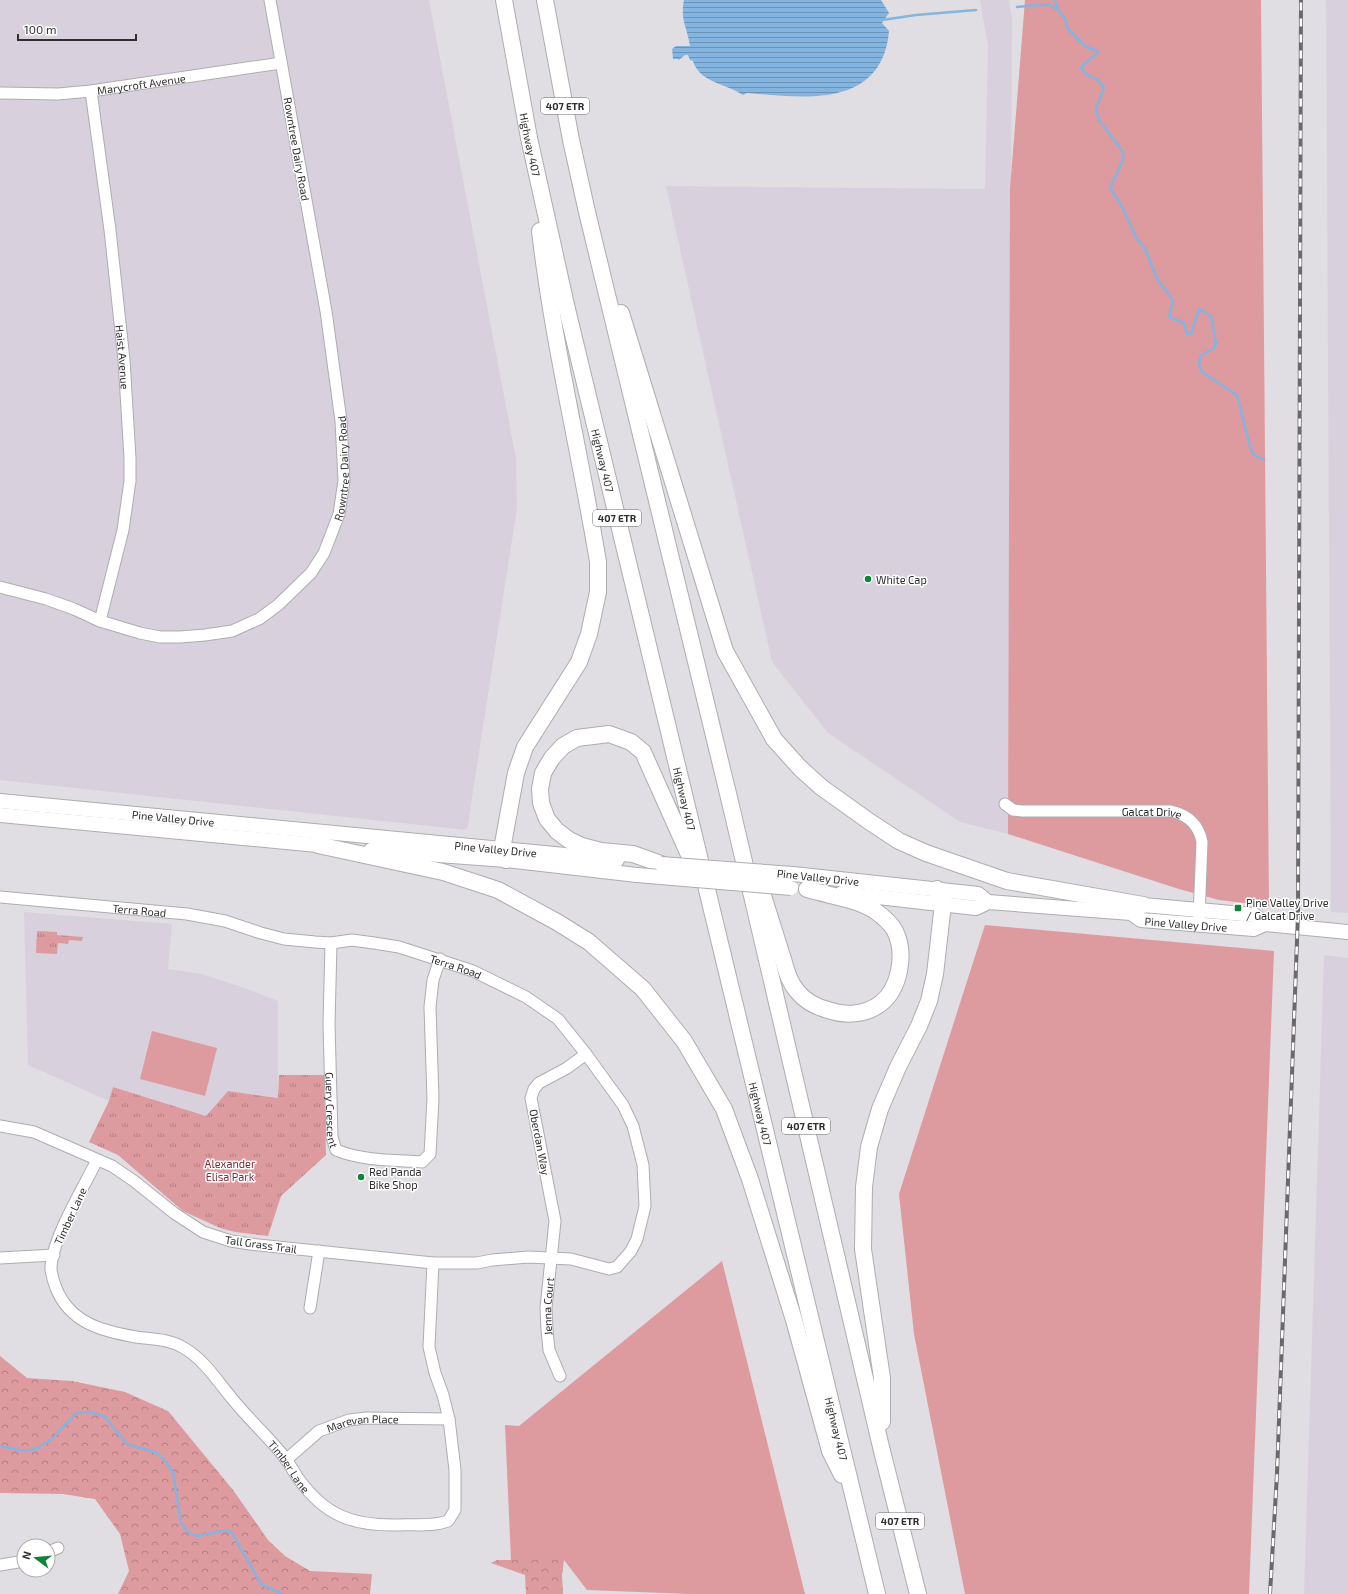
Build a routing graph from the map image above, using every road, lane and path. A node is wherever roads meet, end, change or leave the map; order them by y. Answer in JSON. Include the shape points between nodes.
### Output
{"nodes":[{"id":1,"x":270,"y":0,"type":"edge"},
{"id":2,"x":504,"y":0,"type":"edge"},
{"id":3,"x":545,"y":0,"type":"edge"},
{"id":4,"x":282,"y":63,"type":"junction"},
{"id":5,"x":91,"y":91,"type":"junction"},
{"id":6,"x":0,"y":93,"type":"edge"},
{"id":7,"x":529,"y":138,"type":"junction"},
{"id":8,"x":587,"y":212,"type":"junction"},
{"id":9,"x":0,"y":587,"type":"edge"},
{"id":10,"x":100,"y":621,"type":"junction"},
{"id":11,"x":0,"y":801,"type":"edge"},
{"id":12,"x":1005,"y":804,"type":"dead end"},
{"id":13,"x":731,"y":806,"type":"junction"},
{"id":14,"x":0,"y":815,"type":"edge"},
{"id":15,"x":318,"y":845,"type":"junction"},
{"id":16,"x":504,"y":854,"type":"junction"},
{"id":17,"x":661,"y":864,"type":"joint"},
{"id":18,"x":639,"y":865,"type":"junction"},
{"id":19,"x":799,"y":888,"type":"junction"},
{"id":20,"x":0,"y":897,"type":"edge"},
{"id":21,"x":708,"y":897,"type":"junction"},
{"id":22,"x":940,"y":897,"type":"junction"},
{"id":23,"x":1137,"y":909,"type":"junction"},
{"id":24,"x":1199,"y":918,"type":"junction"},
{"id":25,"x":1348,"y":932,"type":"edge"},
{"id":26,"x":331,"y":942,"type":"junction"},
{"id":27,"x":440,"y":959,"type":"junction"},
{"id":28,"x":586,"y":1054,"type":"junction"},
{"id":29,"x":0,"y":1126,"type":"edge"},
{"id":30,"x":97,"y":1160,"type":"junction"},
{"id":31,"x":319,"y":1251,"type":"junction"},
{"id":32,"x":54,"y":1255,"type":"junction"},
{"id":33,"x":0,"y":1258,"type":"edge"},
{"id":34,"x":552,"y":1258,"type":"junction"},
{"id":35,"x":433,"y":1263,"type":"junction"},
{"id":36,"x":310,"y":1308,"type":"dead end"},
{"id":37,"x":560,"y":1376,"type":"dead end"},
{"id":38,"x":450,"y":1419,"type":"junction"},
{"id":39,"x":881,"y":1447,"type":"junction"},
{"id":40,"x":286,"y":1460,"type":"junction"},
{"id":41,"x":855,"y":1500,"type":"junction"},
{"id":42,"x":16,"y":1562,"type":"edge"},
{"id":43,"x":0,"y":1564,"type":"edge"},
{"id":44,"x":877,"y":1594,"type":"edge"},
{"id":45,"x":918,"y":1594,"type":"edge"}],
"edges":[{"from":1,"to":4,"type":"street","name":"Rowntree Dairy Road"},
{"from":2,"to":7,"type":"highway","name":"Highway 407","number":"407 ETR"},
{"from":3,"to":8,"type":"highway","number":"407 ETR"},
{"from":4,"to":5,"type":"street","name":"Marycroft Avenue"},
{"from":4,"to":10,"type":"street","name":"Rowntree Dairy Road","via":[[326,311],[340,413],[344,481],[339,514],[324,553],[312,573],[259,619],[232,631],[180,637],[160,637]]},
{"from":5,"to":6,"type":"street","name":"Marycroft Avenue","via":[[58,94]]},
{"from":5,"to":10,"type":"street","name":"Haist Avenue","via":[[124,360],[130,458],[130,481],[123,530]]},
{"from":7,"to":16,"type":"highway","via":[[545,271],[598,562],[598,592],[589,634],[579,662],[525,747],[516,773]]},
{"from":7,"to":21,"type":"highway","name":"Highway 407","number":"407 ETR","via":[[570,326]]},
{"from":8,"to":13,"type":"highway","number":"407 ETR"},
{"from":8,"to":23,"type":"highway","via":[[628,332],[725,651],[774,739],[821,787],[899,841],[1007,881]]},
{"from":9,"to":10,"type":"street","name":"Rowntree Dairy Road","via":[[46,599]]},
{"from":11,"to":16,"type":"main road","name":"Pine Valley Drive"},
{"from":12,"to":24,"type":"street","name":"Galcat Drive","via":[[1013,810],[1022,811],[1171,811],[1183,815],[1195,824],[1201,837]]},
{"from":13,"to":19,"type":"highway","via":[[756,873],[788,977],[797,991],[813,1005],[838,1014],[860,1013],[880,1004],[892,989],[898,971],[900,946],[895,931],[874,910],[861,904]]},
{"from":13,"to":39,"type":"highway","number":"407 ETR"},
{"from":14,"to":15,"type":"main road","name":"Pine Valley Drive"},
{"from":15,"to":16,"type":"main road","name":"Pine Valley Drive","via":[[384,852]]},
{"from":15,"to":41,"type":"highway","via":[[443,872],[498,890],[589,942],[643,989],[684,1041],[724,1109],[750,1179],[792,1313],[830,1451]]},
{"from":16,"to":18,"type":"main road","name":"Pine Valley Drive"},
{"from":17,"to":18,"type":"highway"},
{"from":17,"to":22,"type":"main road","name":"Pine Valley Drive","bridge":true,"via":[[793,874]]},
{"from":18,"to":19,"type":"main road","name":"Pine Valley Drive","bridge":true},
{"from":18,"to":21,"type":"highway","via":[[569,840],[547,819],[541,803],[543,774],[563,746],[577,738],[609,734],[632,742],[643,752]]},
{"from":19,"to":22,"type":"main road","name":"Pine Valley Drive"},
{"from":20,"to":26,"type":"street","name":"Terra Road","via":[[188,914],[225,921],[284,939]]},
{"from":21,"to":41,"type":"highway","name":"Highway 407","number":"407 ETR"},
{"from":22,"to":23,"type":"main road","name":"Pine Valley Drive","via":[[976,908],[988,902]]},
{"from":22,"to":39,"type":"highway","via":[[935,974],[929,1001],[880,1109],[870,1147],[864,1187],[863,1249],[882,1378]]},
{"from":23,"to":24,"type":"main road","name":"Pine Valley Drive"},
{"from":24,"to":25,"type":"main road","name":"Pine Valley Drive","via":[[1254,928],[1265,924]]},
{"from":26,"to":27,"type":"street","name":"Terra Road","via":[[352,940],[374,943],[399,947]]},
{"from":26,"to":27,"type":"street","name":"Guery Crescent","via":[[329,1024],[332,1138],[336,1150],[359,1157],[422,1162],[430,1154],[434,1099],[430,1007],[432,986]]},
{"from":27,"to":28,"type":"street","name":"Terra Road","via":[[474,970],[526,997],[558,1019]]},
{"from":28,"to":34,"type":"street","name":"Oberdan Way","via":[[540,1083],[534,1089],[531,1098],[555,1221]]},
{"from":28,"to":34,"type":"street","name":"Terra Road","via":[[624,1105],[633,1126],[644,1165],[645,1206],[637,1239],[631,1251],[617,1267],[609,1269],[571,1259]]},
{"from":29,"to":30,"type":"street","name":"Tall Grass Trail","via":[[34,1132]]},
{"from":30,"to":31,"type":"street","name":"Tall Grass Trail","via":[[123,1173],[202,1232],[243,1243]]},
{"from":30,"to":32,"type":"street","name":"Timber Lane","via":[[59,1237]]},
{"from":31,"to":35,"type":"street","name":"Tall Grass Trail"},
{"from":31,"to":36,"type":"street"},
{"from":32,"to":33,"type":"street"},
{"from":32,"to":40,"type":"street","name":"Timber Lane","via":[[51,1270],[57,1289],[67,1307],[78,1318],[99,1328],[135,1337],[172,1342],[185,1348],[202,1362]]},
{"from":34,"to":35,"type":"street","name":"Tall Grass Trail"},
{"from":34,"to":37,"type":"street","name":"Jenna Court","via":[[546,1308],[547,1330],[549,1350]]},
{"from":35,"to":38,"type":"street","name":"Timber Lane","via":[[429,1347]]},
{"from":38,"to":40,"type":"street","name":"Marevan Place","via":[[349,1420],[319,1431]]},
{"from":38,"to":40,"type":"street","name":"Timber Lane","via":[[455,1510],[452,1518],[436,1525],[380,1525],[343,1518],[322,1505]]},
{"from":39,"to":45,"type":"highway","number":"407 ETR"},
{"from":41,"to":44,"type":"highway","name":"Highway 407","number":"407 ETR"},
{"from":42,"to":43,"type":"street"}]}
